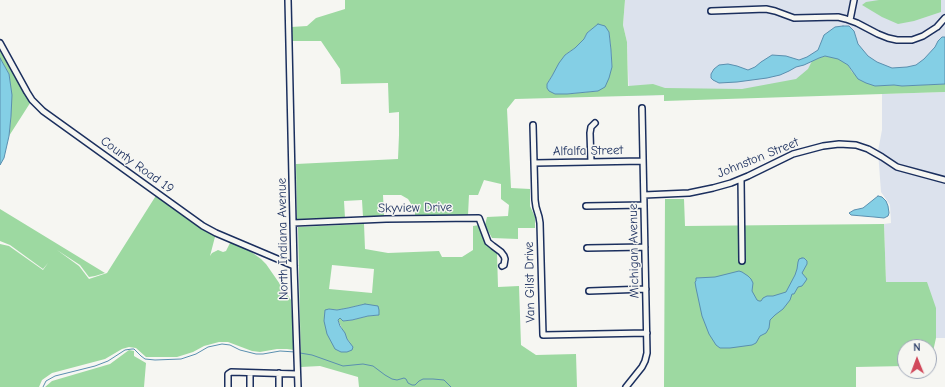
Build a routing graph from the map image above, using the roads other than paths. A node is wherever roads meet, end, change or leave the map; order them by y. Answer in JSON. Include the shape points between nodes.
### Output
{"nodes":[{"id":1,"x":288,"y":0,"type":"edge"},
{"id":2,"x":854,"y":0,"type":"edge"},
{"id":3,"x":711,"y":11,"type":"dead end"},
{"id":4,"x":945,"y":18,"type":"edge"},
{"id":5,"x":850,"y":20,"type":"junction"},
{"id":6,"x":0,"y":43,"type":"edge"},
{"id":7,"x":642,"y":108,"type":"dead end"},
{"id":8,"x":595,"y":123,"type":"dead end"},
{"id":9,"x":533,"y":124,"type":"dead end"},
{"id":10,"x":643,"y":160,"type":"junction"},
{"id":11,"x":591,"y":162,"type":"junction"},
{"id":12,"x":534,"y":163,"type":"junction"},
{"id":13,"x":741,"y":179,"type":"junction"},
{"id":14,"x":945,"y":180,"type":"edge"},
{"id":15,"x":644,"y":195,"type":"junction"},
{"id":16,"x":644,"y":204,"type":"junction"},
{"id":17,"x":586,"y":206,"type":"dead end"},
{"id":18,"x":293,"y":223,"type":"junction"},
{"id":19,"x":645,"y":246,"type":"junction"},
{"id":20,"x":587,"y":248,"type":"dead end"},
{"id":21,"x":742,"y":261,"type":"dead end"},
{"id":22,"x":294,"y":266,"type":"junction"},
{"id":23,"x":502,"y":266,"type":"dead end"},
{"id":24,"x":646,"y":290,"type":"junction"},
{"id":25,"x":589,"y":291,"type":"dead end"},
{"id":26,"x":647,"y":333,"type":"junction"},
{"id":27,"x":250,"y":373,"type":"junction"},
{"id":28,"x":279,"y":374,"type":"junction"},
{"id":29,"x":297,"y":374,"type":"junction"},
{"id":30,"x":228,"y":387,"type":"edge"},
{"id":31,"x":250,"y":387,"type":"edge"},
{"id":32,"x":279,"y":387,"type":"edge"},
{"id":33,"x":298,"y":387,"type":"edge"},
{"id":34,"x":626,"y":387,"type":"edge"}],
"edges":[{"from":1,"to":18,"type":"street","name":"North Indiana Avenue"},
{"from":2,"to":5,"type":"street"},
{"from":3,"to":5,"type":"street","via":[[766,9],[794,18]]},
{"from":4,"to":5,"type":"street","via":[[928,34],[906,40],[888,38]]},
{"from":6,"to":22,"type":"street","name":"County Road 19","via":[[32,100],[43,111],[210,230]]},
{"from":7,"to":10,"type":"street","name":"Michigan Avenue"},
{"from":8,"to":11,"type":"street","via":[[590,132]]},
{"from":9,"to":12,"type":"street","name":"Van Gilst Drive"},
{"from":10,"to":11,"type":"street","name":"Alfalfa Street"},
{"from":10,"to":15,"type":"street","name":"Michigan Avenue"},
{"from":11,"to":12,"type":"street","name":"Alfalfa Street"},
{"from":12,"to":26,"type":"street","name":"Van Gilst Drive","via":[[534,200],[540,217],[543,335]]},
{"from":13,"to":14,"type":"street","name":"Johnston Street","via":[[793,154],[839,144],[868,149],[897,167]]},
{"from":13,"to":15,"type":"street","name":"Johnston Street","via":[[694,192]]},
{"from":13,"to":21,"type":"street"},
{"from":15,"to":16,"type":"street","name":"Michigan Avenue"},
{"from":16,"to":17,"type":"street"},
{"from":16,"to":19,"type":"street","name":"Michigan Avenue"},
{"from":18,"to":22,"type":"street","name":"North Indiana Avenue"},
{"from":18,"to":23,"type":"street","name":"Skyview Drive","via":[[479,218],[488,242],[504,256]]},
{"from":19,"to":20,"type":"street"},
{"from":19,"to":24,"type":"street","name":"Michigan Avenue"},
{"from":22,"to":29,"type":"street","name":"North Indiana Avenue"},
{"from":24,"to":25,"type":"street"},
{"from":24,"to":26,"type":"street","name":"Michigan Avenue"},
{"from":26,"to":34,"type":"street","name":"Michigan Avenue","via":[[645,361]]},
{"from":27,"to":28,"type":"street"},
{"from":27,"to":30,"type":"street","via":[[229,373]]},
{"from":27,"to":31,"type":"street"},
{"from":28,"to":29,"type":"street"},
{"from":28,"to":32,"type":"street"},
{"from":29,"to":33,"type":"street","name":"North Indiana Avenue"}]}
